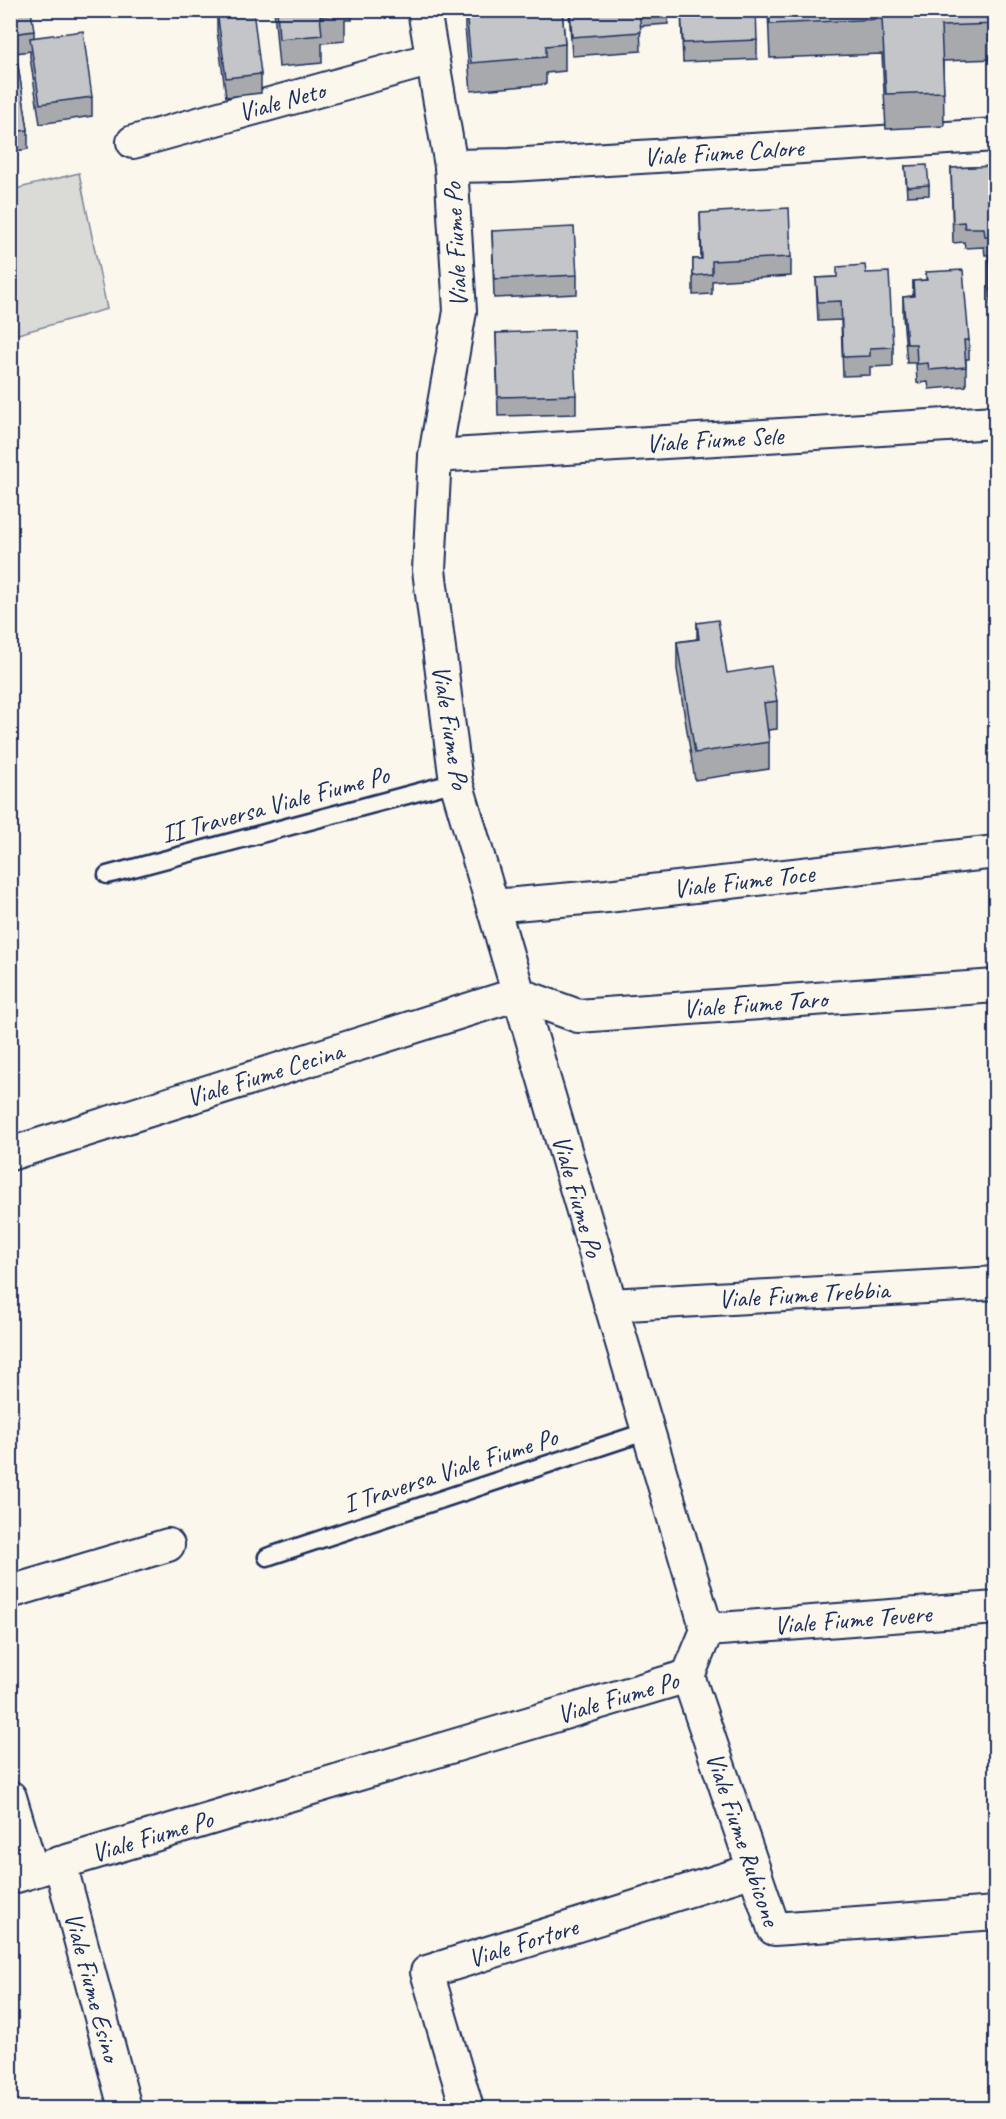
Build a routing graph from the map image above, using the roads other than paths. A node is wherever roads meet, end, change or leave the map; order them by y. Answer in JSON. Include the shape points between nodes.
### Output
{"nodes":[{"id":1,"x":424,"y":10,"type":"edge"},
{"id":2,"x":432,"y":59,"type":"junction"},
{"id":3,"x":996,"y":135,"type":"edge"},
{"id":4,"x":133,"y":142,"type":"dead end"},
{"id":5,"x":451,"y":166,"type":"junction"},
{"id":6,"x":996,"y":422,"type":"edge"},
{"id":7,"x":435,"y":456,"type":"junction"},
{"id":8,"x":456,"y":782,"type":"junction"},
{"id":9,"x":996,"y":852,"type":"edge"},
{"id":10,"x":107,"y":875,"type":"dead end"},
{"id":11,"x":492,"y":906,"type":"junction"},
{"id":12,"x":996,"y":986,"type":"edge"},
{"id":13,"x":518,"y":994,"type":"junction"},
{"id":14,"x":10,"y":1154,"type":"edge"},
{"id":15,"x":996,"y":1283,"type":"edge"},
{"id":16,"x":610,"y":1305,"type":"junction"},
{"id":17,"x":648,"y":1431,"type":"junction"},
{"id":18,"x":168,"y":1545,"type":"dead end"},
{"id":19,"x":267,"y":1557,"type":"dead end"},
{"id":20,"x":10,"y":1592,"type":"edge"},
{"id":21,"x":996,"y":1608,"type":"edge"},
{"id":22,"x":707,"y":1630,"type":"junction"},
{"id":23,"x":688,"y":1676,"type":"junction"},
{"id":24,"x":10,"y":1797,"type":"edge"},
{"id":25,"x":754,"y":1870,"type":"junction"},
{"id":26,"x":34,"y":1871,"type":"edge"},
{"id":27,"x":996,"y":1913,"type":"edge"},
{"id":28,"x":125,"y":2109,"type":"edge"},
{"id":29,"x":466,"y":2109,"type":"edge"}],
"edges":[{"from":1,"to":2,"type":"street","name":"Viale Fiume Po"},
{"from":2,"to":4,"type":"street","name":"Viale Neto"},
{"from":2,"to":5,"type":"street","name":"Viale Fiume Po"},
{"from":3,"to":5,"type":"street","name":"Viale Fiume Calore"},
{"from":5,"to":7,"type":"street","name":"Viale Fiume Po","via":[[460,311]]},
{"from":6,"to":7,"type":"street","name":"Viale Fiume Sele"},
{"from":7,"to":8,"type":"street","name":"Viale Fiume Po","via":[[429,570]]},
{"from":8,"to":10,"type":"lane","name":"II Traversa Viale Fiume Po"},
{"from":8,"to":11,"type":"street","name":"Viale Fiume Po"},
{"from":9,"to":11,"type":"street","name":"Viale Fiume Toce"},
{"from":11,"to":13,"type":"street","name":"Viale Fiume Po"},
{"from":12,"to":13,"type":"street","name":"Viale Fiume Taro","via":[[578,1016]]},
{"from":13,"to":14,"type":"street","name":"Viale Fiume Cecina"},
{"from":13,"to":16,"type":"street","name":"Viale Fiume Po"},
{"from":15,"to":16,"type":"street","name":"Viale Fiume Trebbia"},
{"from":16,"to":17,"type":"street","name":"Viale Fiume Po"},
{"from":17,"to":19,"type":"lane","name":"I Traversa Viale Fiume Po"},
{"from":17,"to":22,"type":"street","name":"Viale Fiume Po"},
{"from":18,"to":20,"type":"street"},
{"from":21,"to":22,"type":"street","name":"Viale Fiume Tevere"},
{"from":22,"to":23,"type":"street","name":"Viale Fiume Po"},
{"from":23,"to":25,"type":"street","name":"Viale Fiume Rubicone"},
{"from":23,"to":26,"type":"street","name":"Viale Fiume Po"},
{"from":24,"to":26,"type":"street","name":"Viale Fiume Esino"},
{"from":25,"to":27,"type":"street","name":"Viale Fiume Rubicone","via":[[774,1929]]},
{"from":25,"to":29,"type":"street","name":"Viale Fortore","via":[[427,1972]]},
{"from":26,"to":28,"type":"street","name":"Viale Fiume Esino"}]}
